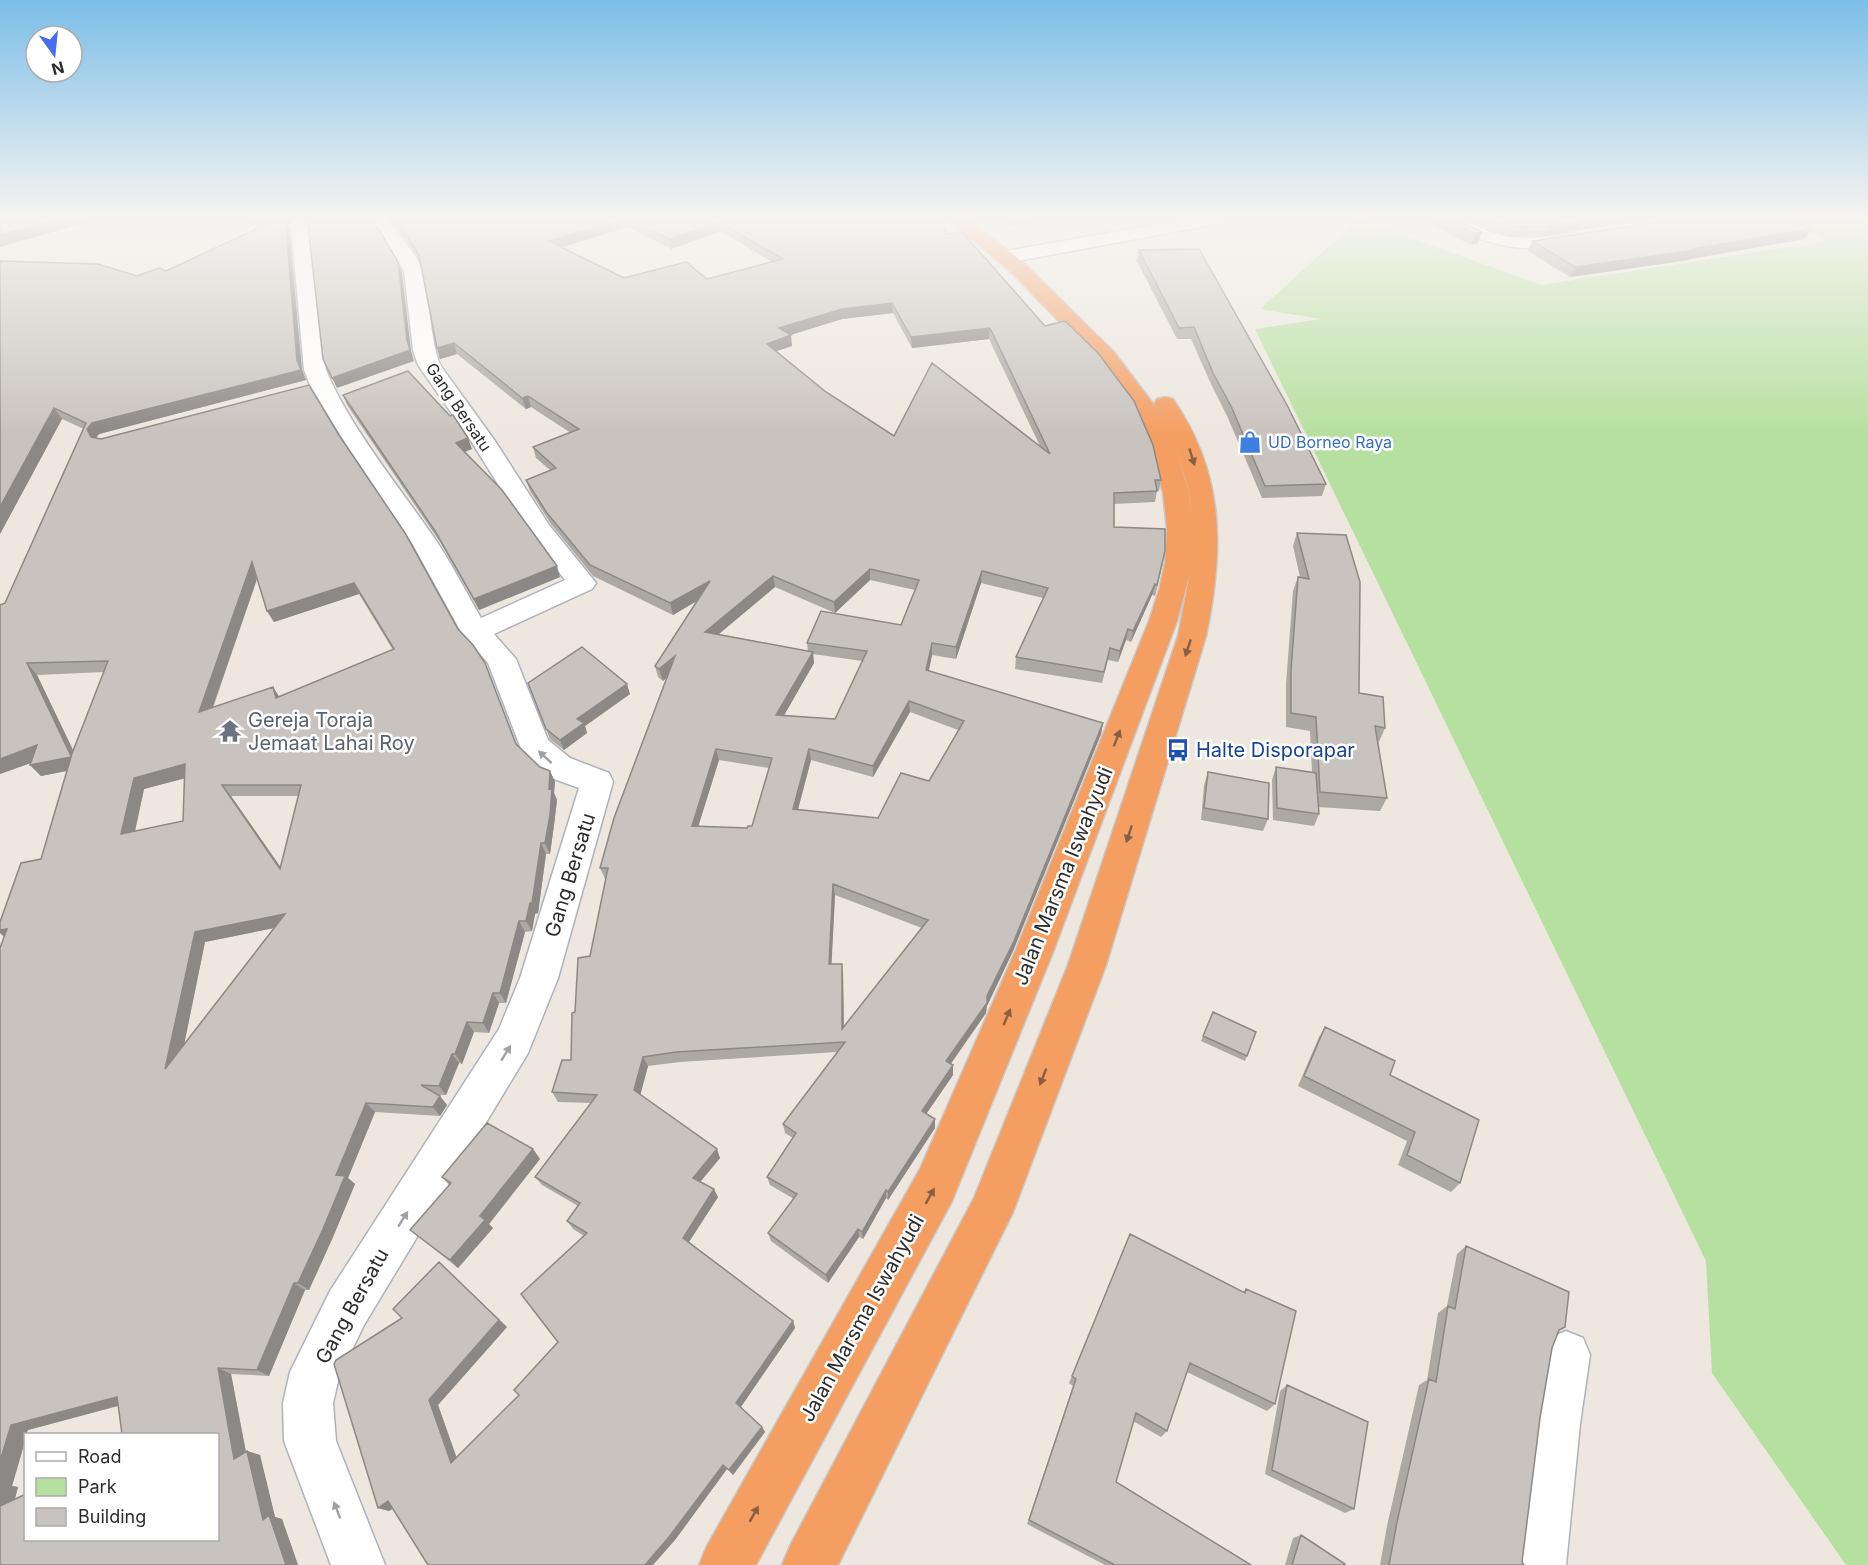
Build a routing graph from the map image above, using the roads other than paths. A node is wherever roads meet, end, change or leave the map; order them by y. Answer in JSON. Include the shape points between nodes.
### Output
{"nodes":[{"id":1,"x":307,"y":289,"type":"edge"},
{"id":2,"x":416,"y":289,"type":"edge"},
{"id":3,"x":1043,"y":289,"type":"edge"},
{"id":4,"x":1050,"y":289,"type":"edge"},
{"id":5,"x":429,"y":365,"type":"junction"},
{"id":6,"x":407,"y":373,"type":"edge"},
{"id":7,"x":475,"y":632,"type":"junction"},
{"id":8,"x":1566,"y":1355,"type":"dead end"},
{"id":9,"x":358,"y":1565,"type":"edge"},
{"id":10,"x":726,"y":1565,"type":"edge"},
{"id":11,"x":809,"y":1565,"type":"edge"},
{"id":12,"x":1539,"y":1565,"type":"edge"}],
"edges":[{"from":1,"to":7,"type":"street","name":"Gang Bersatu","via":[[315,370],[358,445],[425,543]]},
{"from":2,"to":5,"type":"street","name":"Gang Bersatu"},
{"from":10,"to":3,"type":"highway","name":"Jalan Marsma Iswahyudi","one_way":true,"via":[[936,1185],[1034,952],[1173,590],[1180,528],[1176,493],[1153,420],[1106,357]]},
{"from":4,"to":11,"type":"highway","name":"Jalan Marsma Iswahyudi","one_way":true,"via":[[1124,354],[1156,391],[1182,431],[1202,495],[1207,533],[1203,593],[1087,966],[991,1212]]},
{"from":5,"to":6,"type":"street"},
{"from":5,"to":7,"type":"street","name":"Gang Bersatu","via":[[539,530],[582,583]]},
{"from":9,"to":7,"type":"street","name":"Gang Bersatu","one_way":true,"via":[[310,1441],[308,1403],[315,1372],[347,1308],[514,1040],[539,978],[597,782],[558,767],[534,746],[501,659]]},
{"from":8,"to":12,"type":"street"}]}
